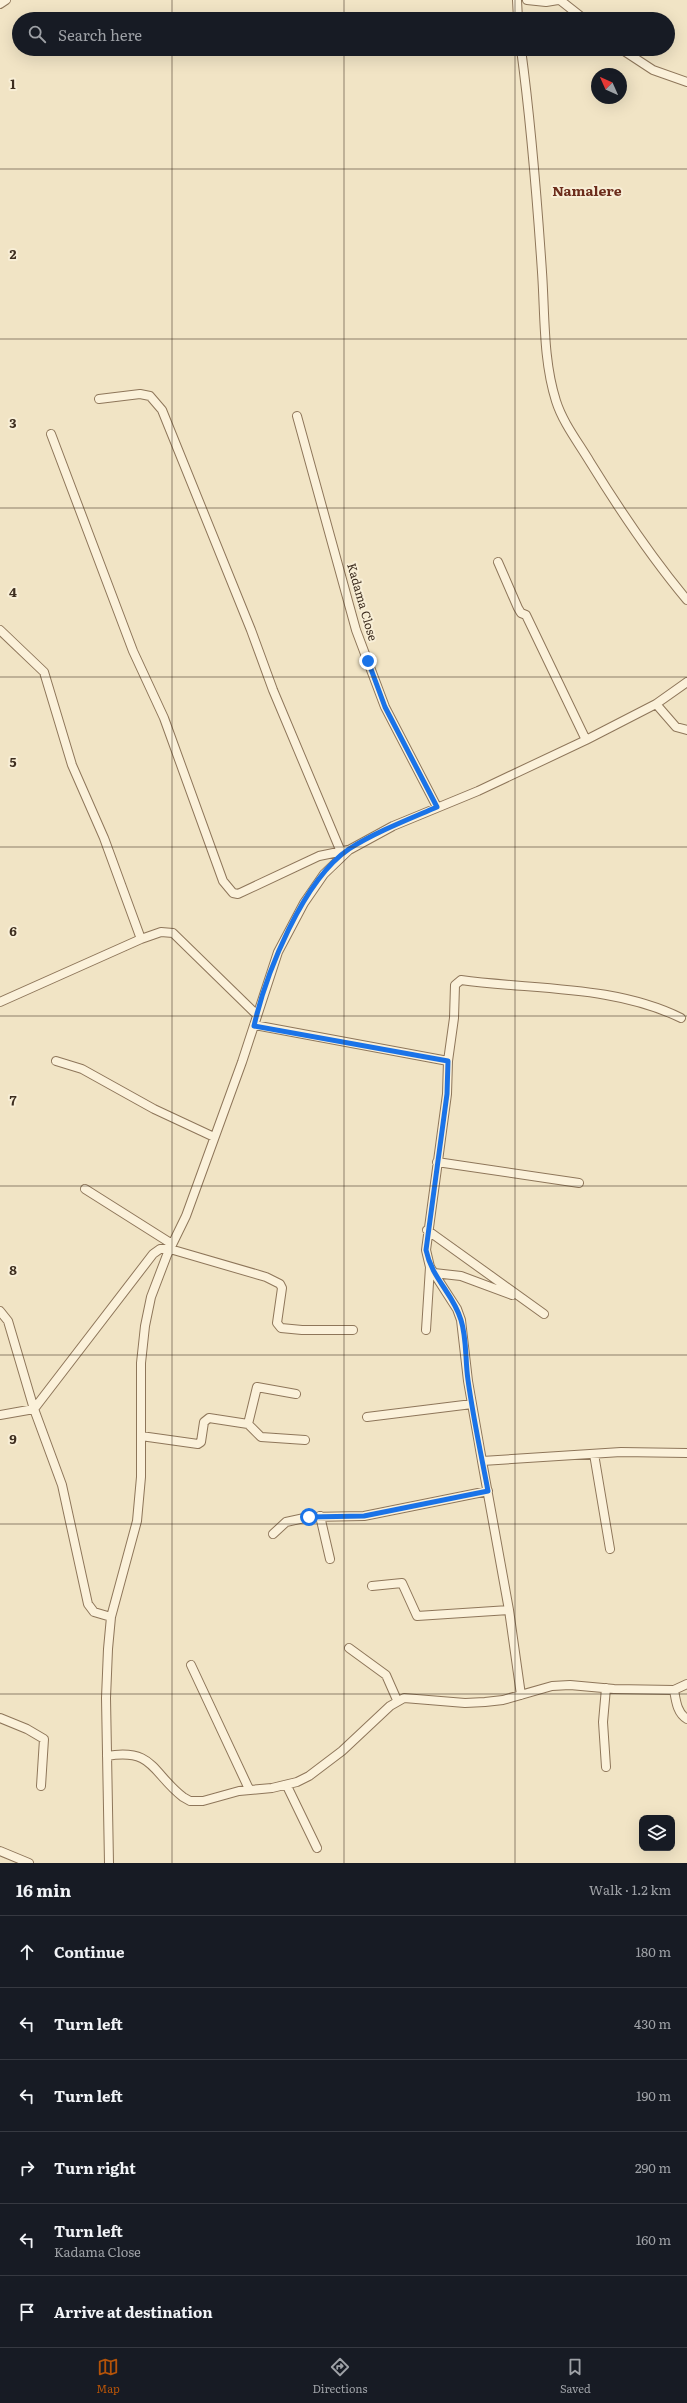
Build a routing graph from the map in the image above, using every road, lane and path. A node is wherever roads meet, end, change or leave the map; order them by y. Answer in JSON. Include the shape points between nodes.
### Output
{"nodes":[{"id":1,"x":6,"y":0,"type":"edge"},
{"id":2,"x":517,"y":0,"type":"edge"},
{"id":3,"x":527,"y":0,"type":"edge"},
{"id":4,"x":559,"y":0,"type":"edge"},
{"id":5,"x":0,"y":4,"type":"edge"},
{"id":6,"x":518,"y":12,"type":"edge"},
{"id":7,"x":575,"y":12,"type":"edge"},
{"id":8,"x":522,"y":56,"type":"edge"},
{"id":9,"x":632,"y":56,"type":"edge"},
{"id":10,"x":687,"y":82,"type":"edge"},
{"id":11,"x":99,"y":399,"type":"dead end"},
{"id":12,"x":297,"y":416,"type":"dead end"},
{"id":13,"x":51,"y":434,"type":"dead end"},
{"id":14,"x":498,"y":562,"type":"dead end"},
{"id":15,"x":687,"y":600,"type":"edge"},
{"id":16,"x":0,"y":630,"type":"edge"},
{"id":17,"x":687,"y":682,"type":"edge"},
{"id":18,"x":656,"y":704,"type":"junction"},
{"id":19,"x":687,"y":730,"type":"edge"},
{"id":20,"x":586,"y":740,"type":"junction"},
{"id":21,"x":437,"y":807,"type":"junction"},
{"id":22,"x":345,"y":851,"type":"junction"},
{"id":23,"x":141,"y":939,"type":"junction"},
{"id":24,"x":0,"y":1002,"type":"edge"},
{"id":25,"x":257,"y":1015,"type":"junction"},
{"id":26,"x":681,"y":1018,"type":"dead end"},
{"id":27,"x":254,"y":1026,"type":"junction"},
{"id":28,"x":448,"y":1061,"type":"junction"},
{"id":29,"x":56,"y":1062,"type":"dead end"},
{"id":30,"x":214,"y":1137,"type":"junction"},
{"id":31,"x":437,"y":1162,"type":"junction"},
{"id":32,"x":579,"y":1183,"type":"dead end"},
{"id":33,"x":85,"y":1189,"type":"dead end"},
{"id":34,"x":427,"y":1230,"type":"junction"},
{"id":35,"x":171,"y":1246,"type":"junction"},
{"id":36,"x":432,"y":1270,"type":"junction"},
{"id":37,"x":0,"y":1311,"type":"edge"},
{"id":38,"x":354,"y":1330,"type":"dead end"},
{"id":39,"x":426,"y":1330,"type":"dead end"},
{"id":40,"x":296,"y":1394,"type":"dead end"},
{"id":41,"x":472,"y":1404,"type":"junction"},
{"id":42,"x":34,"y":1408,"type":"junction"},
{"id":43,"x":0,"y":1415,"type":"edge"},
{"id":44,"x":367,"y":1417,"type":"dead end"},
{"id":45,"x":248,"y":1424,"type":"junction"},
{"id":46,"x":141,"y":1436,"type":"junction"},
{"id":47,"x":305,"y":1440,"type":"dead end"},
{"id":48,"x":687,"y":1453,"type":"edge"},
{"id":49,"x":594,"y":1454,"type":"junction"},
{"id":50,"x":482,"y":1462,"type":"junction"},
{"id":51,"x":488,"y":1491,"type":"junction"},
{"id":52,"x":320,"y":1516,"type":"junction"},
{"id":53,"x":273,"y":1534,"type":"dead end"},
{"id":54,"x":610,"y":1549,"type":"dead end"},
{"id":55,"x":330,"y":1559,"type":"dead end"},
{"id":56,"x":372,"y":1586,"type":"dead end"},
{"id":57,"x":509,"y":1610,"type":"junction"},
{"id":58,"x":111,"y":1617,"type":"junction"},
{"id":59,"x":349,"y":1648,"type":"dead end"},
{"id":60,"x":191,"y":1665,"type":"dead end"},
{"id":61,"x":687,"y":1684,"type":"edge"},
{"id":62,"x":606,"y":1688,"type":"junction"},
{"id":63,"x":674,"y":1690,"type":"junction"},
{"id":64,"x":521,"y":1695,"type":"junction"},
{"id":65,"x":398,"y":1700,"type":"junction"},
{"id":66,"x":0,"y":1718,"type":"edge"},
{"id":67,"x":687,"y":1719,"type":"edge"},
{"id":68,"x":107,"y":1756,"type":"junction"},
{"id":69,"x":606,"y":1768,"type":"dead end"},
{"id":70,"x":41,"y":1786,"type":"dead end"},
{"id":71,"x":287,"y":1786,"type":"junction"},
{"id":72,"x":249,"y":1789,"type":"junction"},
{"id":73,"x":317,"y":1848,"type":"dead end"},
{"id":74,"x":0,"y":1851,"type":"edge"},
{"id":75,"x":29,"y":1863,"type":"edge"},
{"id":76,"x":109,"y":1863,"type":"edge"}],
"edges":[{"from":1,"to":5,"type":"street"},
{"from":2,"to":6,"type":"street"},
{"from":3,"to":4,"type":"street"},
{"from":4,"to":7,"type":"street"},
{"from":8,"to":15,"type":"street","via":[[535,189],[545,334],[551,385],[556,403],[603,483],[665,574]]},
{"from":9,"to":10,"type":"street","via":[[653,70]]},
{"from":11,"to":22,"type":"street","via":[[145,395],[150,396],[162,410],[273,690]]},
{"from":12,"to":21,"type":"street","name":"Kadama Close","via":[[356,630],[385,707]]},
{"from":13,"to":22,"type":"street","via":[[132,651],[164,718],[223,881],[233,893],[238,894],[319,856]]},
{"from":14,"to":20,"type":"street","via":[[518,608],[526,615]]},
{"from":16,"to":23,"type":"street","via":[[44,672],[72,765],[104,838]]},
{"from":17,"to":18,"type":"street"},
{"from":18,"to":19,"type":"street","via":[[676,726]]},
{"from":18,"to":20,"type":"street"},
{"from":20,"to":21,"type":"street","via":[[478,791]]},
{"from":21,"to":22,"type":"street"},
{"from":22,"to":25,"type":"street","via":[[324,874],[304,903],[278,952]]},
{"from":23,"to":24,"type":"street"},
{"from":23,"to":25,"type":"street","via":[[161,932],[173,933]]},
{"from":25,"to":27,"type":"street"},
{"from":26,"to":28,"type":"street","via":[[644,1003],[599,995],[461,980],[455,985],[453,993],[454,1018]]},
{"from":27,"to":28,"type":"street"},
{"from":27,"to":30,"type":"street"},
{"from":28,"to":31,"type":"street","via":[[447,1094]]},
{"from":29,"to":30,"type":"street","via":[[82,1069],[154,1109]]},
{"from":30,"to":35,"type":"street","via":[[186,1216]]},
{"from":31,"to":32,"type":"street"},
{"from":31,"to":34,"type":"street"},
{"from":33,"to":35,"type":"street"},
{"from":34,"to":36,"type":"street","via":[[426,1250]]},
{"from":34,"to":36,"type":"street","via":[[544,1314],[493,1287],[461,1276]]},
{"from":35,"to":38,"type":"street","via":[[266,1277],[280,1284],[282,1288],[277,1323],[281,1328]]},
{"from":35,"to":42,"type":"street","via":[[153,1254]]},
{"from":35,"to":46,"type":"street","via":[[151,1297],[145,1326],[141,1363]]},
{"from":36,"to":39,"type":"street"},
{"from":36,"to":41,"type":"street","via":[[461,1320]]},
{"from":37,"to":42,"type":"street","via":[[8,1321]]},
{"from":40,"to":45,"type":"street","via":[[257,1386]]},
{"from":41,"to":44,"type":"street"},
{"from":41,"to":50,"type":"street"},
{"from":42,"to":43,"type":"street"},
{"from":42,"to":58,"type":"street","via":[[62,1485],[88,1604],[94,1612]]},
{"from":45,"to":46,"type":"street","via":[[206,1419],[201,1442],[198,1444]]},
{"from":45,"to":47,"type":"street","via":[[261,1437]]},
{"from":46,"to":58,"type":"street","via":[[137,1521]]},
{"from":48,"to":49,"type":"street"},
{"from":49,"to":50,"type":"street"},
{"from":49,"to":54,"type":"street"},
{"from":50,"to":51,"type":"street"},
{"from":51,"to":52,"type":"street","via":[[364,1516]]},
{"from":51,"to":57,"type":"street"},
{"from":52,"to":53,"type":"street","via":[[286,1522]]},
{"from":52,"to":55,"type":"street"},
{"from":56,"to":57,"type":"street","via":[[402,1583],[417,1616]]},
{"from":57,"to":64,"type":"street"},
{"from":58,"to":68,"type":"street","via":[[106,1698]]},
{"from":59,"to":65,"type":"street","via":[[386,1675]]},
{"from":60,"to":72,"type":"street"},
{"from":61,"to":63,"type":"street"},
{"from":62,"to":63,"type":"street"},
{"from":62,"to":64,"type":"street","via":[[570,1685],[539,1689]]},
{"from":62,"to":69,"type":"street","via":[[603,1722]]},
{"from":63,"to":67,"type":"street","via":[[680,1715]]},
{"from":64,"to":65,"type":"street","via":[[485,1702],[404,1698]]},
{"from":65,"to":71,"type":"street","via":[[309,1776]]},
{"from":66,"to":70,"type":"street","via":[[44,1739]]},
{"from":68,"to":72,"type":"street","via":[[127,1753],[142,1759],[154,1767],[177,1793],[190,1801],[203,1801]]},
{"from":68,"to":76,"type":"street"},
{"from":71,"to":72,"type":"street"},
{"from":71,"to":73,"type":"street"},
{"from":74,"to":75,"type":"street"}]}
